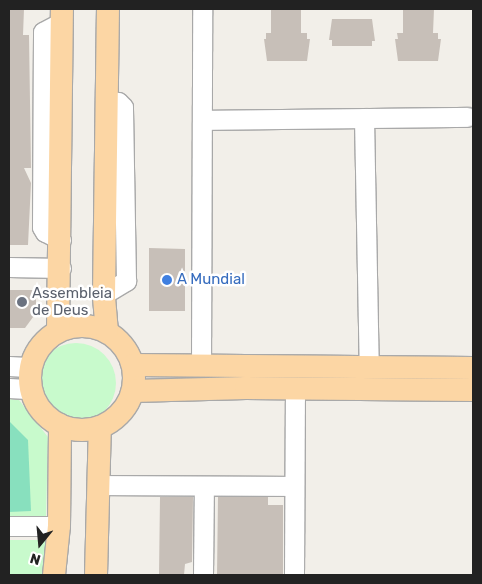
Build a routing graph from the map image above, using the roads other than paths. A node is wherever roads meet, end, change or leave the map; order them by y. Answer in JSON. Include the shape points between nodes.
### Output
{"nodes":[{"id":1,"x":108,"y":9,"type":"edge"},
{"id":2,"x":202,"y":9,"type":"edge"},
{"id":3,"x":62,"y":15,"type":"edge"},
{"id":4,"x":467,"y":117,"type":"dead end"},
{"id":5,"x":364,"y":118,"type":"junction"},
{"id":6,"x":204,"y":120,"type":"junction"},
{"id":7,"x":9,"y":268,"type":"edge"},
{"id":8,"x":60,"y":268,"type":"junction"},
{"id":9,"x":58,"y":332,"type":"junction"},
{"id":10,"x":107,"y":332,"type":"junction"},
{"id":11,"x":133,"y":365,"type":"junction"},
{"id":12,"x":201,"y":366,"type":"junction"},
{"id":13,"x":369,"y":368,"type":"junction"},
{"id":14,"x":473,"y":368,"type":"edge"},
{"id":15,"x":20,"y":377,"type":"edge"},
{"id":16,"x":295,"y":389,"type":"junction"},
{"id":17,"x":133,"y":390,"type":"junction"},
{"id":18,"x":473,"y":390,"type":"edge"},
{"id":19,"x":60,"y":425,"type":"junction"},
{"id":20,"x":100,"y":427,"type":"junction"},
{"id":21,"x":99,"y":485,"type":"junction"},
{"id":22,"x":204,"y":486,"type":"junction"},
{"id":23,"x":294,"y":486,"type":"junction"},
{"id":24,"x":9,"y":526,"type":"edge"},
{"id":25,"x":60,"y":526,"type":"junction"},
{"id":26,"x":54,"y":575,"type":"edge"},
{"id":27,"x":96,"y":575,"type":"edge"},
{"id":28,"x":203,"y":575,"type":"edge"},
{"id":29,"x":294,"y":575,"type":"edge"}],
"edges":[{"from":1,"to":10,"type":"main road","via":[[104,294]]},
{"from":2,"to":6,"type":"street"},
{"from":3,"to":8,"type":"main road"},
{"from":4,"to":5,"type":"street"},
{"from":5,"to":6,"type":"street"},
{"from":5,"to":13,"type":"street"},
{"from":6,"to":12,"type":"street"},
{"from":7,"to":8,"type":"street"},
{"from":8,"to":9,"type":"main road"},
{"from":9,"to":10,"type":"main road","via":[[83,326]]},
{"from":9,"to":15,"type":"main road","via":[[45,340]]},
{"from":10,"to":11,"type":"main road","via":[[128,352]]},
{"from":11,"to":12,"type":"main road"},
{"from":11,"to":17,"type":"main road"},
{"from":12,"to":13,"type":"main road"},
{"from":13,"to":14,"type":"main road"},
{"from":15,"to":19,"type":"main road","via":[[42,410]]},
{"from":16,"to":17,"type":"main road"},
{"from":16,"to":18,"type":"main road"},
{"from":16,"to":23,"type":"street"},
{"from":17,"to":20,"type":"main road","via":[[127,406],[115,419]]},
{"from":19,"to":20,"type":"main road","via":[[85,430]]},
{"from":19,"to":25,"type":"main road"},
{"from":20,"to":21,"type":"main road"},
{"from":21,"to":22,"type":"street"},
{"from":21,"to":27,"type":"main road"},
{"from":22,"to":23,"type":"street"},
{"from":22,"to":28,"type":"street"},
{"from":23,"to":29,"type":"street"},
{"from":24,"to":25,"type":"street"},
{"from":25,"to":26,"type":"main road"}]}
